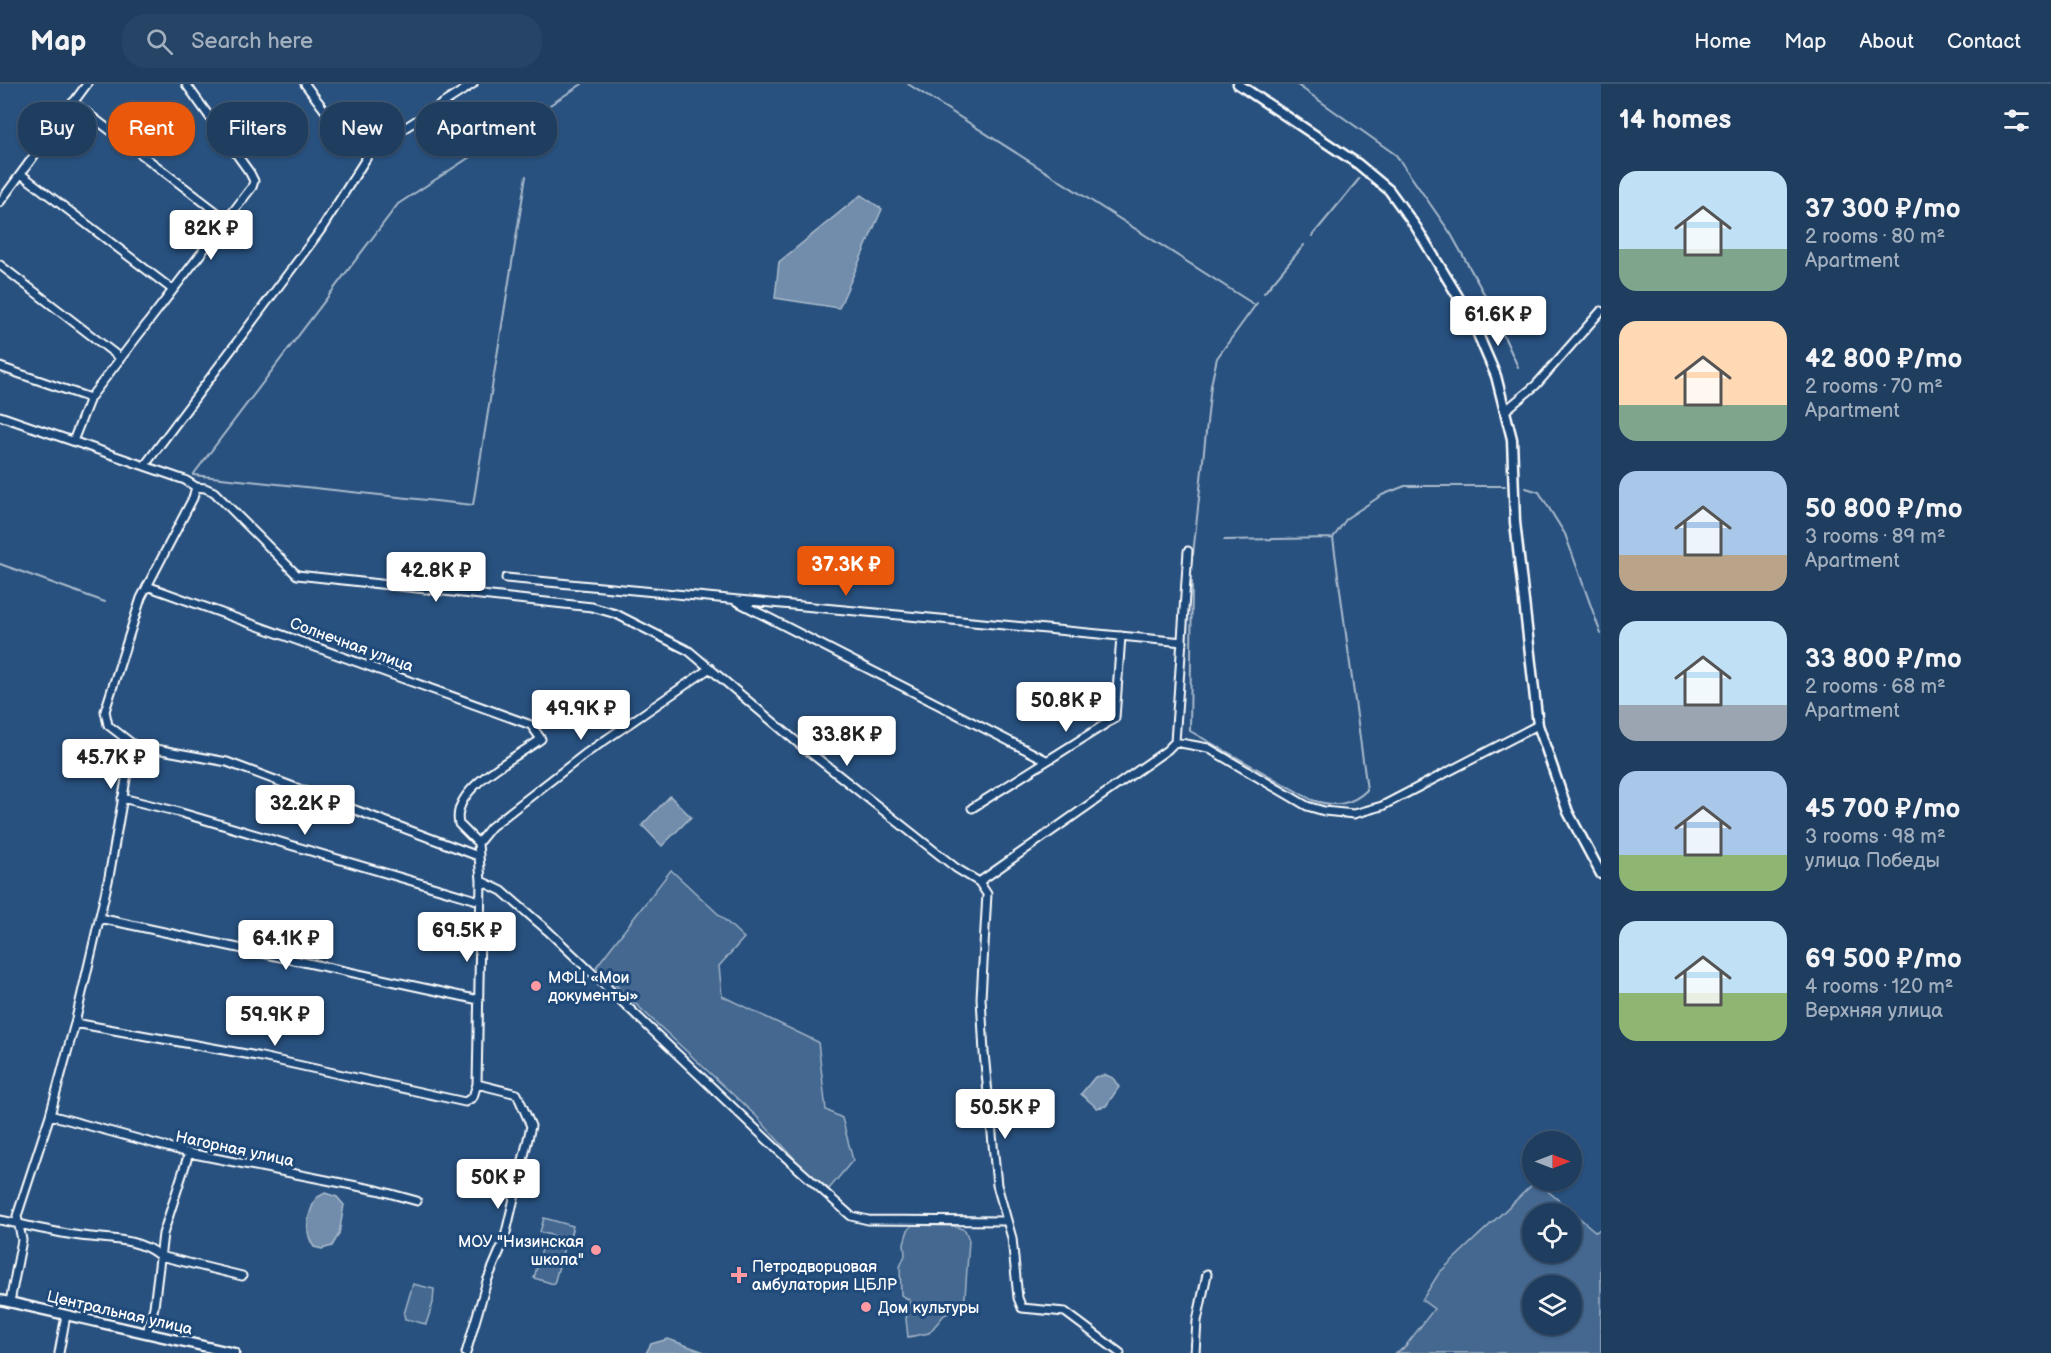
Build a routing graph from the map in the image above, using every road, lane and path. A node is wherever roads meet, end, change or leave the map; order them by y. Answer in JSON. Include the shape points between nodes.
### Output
{"nodes":[{"id":1,"x":87,"y":84,"type":"edge"},
{"id":2,"x":186,"y":84,"type":"edge"},
{"id":3,"x":305,"y":84,"type":"edge"},
{"id":4,"x":473,"y":84,"type":"edge"},
{"id":5,"x":1238,"y":84,"type":"edge"},
{"id":6,"x":462,"y":87,"type":"edge"},
{"id":7,"x":74,"y":102,"type":"edge"},
{"id":8,"x":320,"y":104,"type":"edge"},
{"id":9,"x":96,"y":119,"type":"edge"},
{"id":10,"x":404,"y":127,"type":"edge"},
{"id":11,"x":34,"y":156,"type":"edge"},
{"id":12,"x":368,"y":156,"type":"edge"},
{"id":13,"x":21,"y":174,"type":"junction"},
{"id":14,"x":0,"y":202,"type":"edge"},
{"id":15,"x":227,"y":220,"type":"junction"},
{"id":16,"x":0,"y":265,"type":"edge"},
{"id":17,"x":173,"y":290,"type":"junction"},
{"id":18,"x":1601,"y":312,"type":"edge"},
{"id":19,"x":119,"y":357,"type":"junction"},
{"id":20,"x":0,"y":367,"type":"edge"},
{"id":21,"x":90,"y":398,"type":"junction"},
{"id":22,"x":1506,"y":410,"type":"junction"},
{"id":23,"x":0,"y":416,"type":"edge"},
{"id":24,"x":73,"y":441,"type":"junction"},
{"id":25,"x":145,"y":465,"type":"junction"},
{"id":26,"x":196,"y":487,"type":"junction"},
{"id":27,"x":1188,"y":551,"type":"dead end"},
{"id":28,"x":506,"y":578,"type":"dead end"},
{"id":29,"x":147,"y":586,"type":"junction"},
{"id":30,"x":731,"y":598,"type":"junction"},
{"id":31,"x":1121,"y":636,"type":"junction"},
{"id":32,"x":1183,"y":642,"type":"junction"},
{"id":33,"x":710,"y":668,"type":"junction"},
{"id":34,"x":1538,"y":725,"type":"junction"},
{"id":35,"x":1175,"y":742,"type":"junction"},
{"id":36,"x":134,"y":745,"type":"junction"},
{"id":37,"x":1046,"y":760,"type":"junction"},
{"id":38,"x":122,"y":798,"type":"junction"},
{"id":39,"x":972,"y":808,"type":"dead end"},
{"id":40,"x":478,"y":843,"type":"junction"},
{"id":41,"x":478,"y":856,"type":"junction"},
{"id":42,"x":1601,"y":874,"type":"edge"},
{"id":43,"x":480,"y":881,"type":"junction"},
{"id":44,"x":980,"y":882,"type":"junction"},
{"id":45,"x":480,"y":900,"type":"junction"},
{"id":46,"x":99,"y":918,"type":"junction"},
{"id":47,"x":479,"y":1000,"type":"junction"},
{"id":48,"x":75,"y":1023,"type":"junction"},
{"id":49,"x":477,"y":1084,"type":"junction"},
{"id":50,"x":50,"y":1115,"type":"junction"},
{"id":51,"x":189,"y":1153,"type":"junction"},
{"id":52,"x":417,"y":1201,"type":"dead end"},
{"id":53,"x":0,"y":1220,"type":"edge"},
{"id":54,"x":1006,"y":1221,"type":"junction"},
{"id":55,"x":20,"y":1224,"type":"junction"},
{"id":56,"x":160,"y":1257,"type":"junction"},
{"id":57,"x":1207,"y":1274,"type":"dead end"},
{"id":58,"x":242,"y":1276,"type":"dead end"},
{"id":59,"x":0,"y":1300,"type":"edge"},
{"id":60,"x":10,"y":1302,"type":"junction"},
{"id":61,"x":66,"y":1315,"type":"junction"},
{"id":62,"x":147,"y":1333,"type":"junction"},
{"id":63,"x":59,"y":1353,"type":"edge"},
{"id":64,"x":234,"y":1353,"type":"edge"},
{"id":65,"x":466,"y":1353,"type":"edge"},
{"id":66,"x":1120,"y":1353,"type":"edge"},
{"id":67,"x":1195,"y":1353,"type":"edge"}],
"edges":[{"from":1,"to":7,"type":"street"},
{"from":2,"to":15,"type":"street","via":[[254,181]]},
{"from":3,"to":8,"type":"street"},
{"from":4,"to":6,"type":"street"},
{"from":5,"to":22,"type":"street","via":[[1358,164],[1389,190],[1471,318]]},
{"from":6,"to":10,"type":"street"},
{"from":9,"to":15,"type":"street"},
{"from":11,"to":13,"type":"street"},
{"from":12,"to":25,"type":"street","via":[[320,231]]},
{"from":13,"to":14,"type":"street"},
{"from":13,"to":17,"type":"street"},
{"from":15,"to":17,"type":"street"},
{"from":16,"to":19,"type":"street"},
{"from":17,"to":19,"type":"street"},
{"from":18,"to":22,"type":"street","via":[[1536,384]]},
{"from":19,"to":21,"type":"street"},
{"from":20,"to":21,"type":"street"},
{"from":21,"to":24,"type":"street"},
{"from":22,"to":34,"type":"street"},
{"from":23,"to":24,"type":"street"},
{"from":24,"to":25,"type":"street"},
{"from":25,"to":26,"type":"street"},
{"from":26,"to":29,"type":"street"},
{"from":26,"to":33,"type":"street","via":[[214,492],[297,575],[592,606],[689,651]]},
{"from":27,"to":32,"type":"street"},
{"from":28,"to":30,"type":"street"},
{"from":29,"to":36,"type":"street","via":[[105,711],[108,725]]},
{"from":29,"to":40,"type":"street","name":"Солнечная улица","via":[[531,725],[541,739],[483,777],[464,799],[459,824]]},
{"from":30,"to":31,"type":"street"},
{"from":30,"to":37,"type":"street"},
{"from":31,"to":32,"type":"street"},
{"from":31,"to":37,"type":"street","via":[[1114,718]]},
{"from":32,"to":35,"type":"street"},
{"from":33,"to":40,"type":"street","via":[[585,753],[491,826]]},
{"from":33,"to":44,"type":"street","via":[[834,772],[956,868]]},
{"from":34,"to":35,"type":"street","via":[[1382,806],[1354,814],[1307,806],[1208,748]]},
{"from":34,"to":42,"type":"street","via":[[1568,812]]},
{"from":35,"to":44,"type":"street"},
{"from":36,"to":38,"type":"street"},
{"from":36,"to":41,"type":"street","via":[[227,762]]},
{"from":37,"to":39,"type":"street"},
{"from":38,"to":45,"type":"street"},
{"from":38,"to":46,"type":"street"},
{"from":40,"to":41,"type":"street"},
{"from":41,"to":43,"type":"street"},
{"from":43,"to":45,"type":"street"},
{"from":43,"to":54,"type":"street","via":[[502,891],[548,931],[851,1216],[868,1220]]},
{"from":44,"to":54,"type":"street","via":[[987,894],[981,998],[984,1053],[997,1185]]},
{"from":45,"to":47,"type":"street"},
{"from":46,"to":47,"type":"street"},
{"from":46,"to":48,"type":"street"},
{"from":47,"to":49,"type":"street"},
{"from":48,"to":49,"type":"street","via":[[257,1056],[465,1102],[473,1097]]},
{"from":48,"to":50,"type":"street"},
{"from":49,"to":65,"type":"street","via":[[517,1094],[531,1126],[504,1241],[487,1281]]},
{"from":50,"to":51,"type":"street","name":"Нагорная улица"},
{"from":50,"to":55,"type":"street","via":[[17,1216]]},
{"from":51,"to":52,"type":"street","name":"Нагорная улица"},
{"from":51,"to":56,"type":"street","via":[[170,1208]]},
{"from":53,"to":55,"type":"street"},
{"from":54,"to":66,"type":"street","via":[[1022,1308],[1065,1312]]},
{"from":55,"to":56,"type":"street","via":[[134,1242]]},
{"from":55,"to":60,"type":"street","via":[[22,1240]]},
{"from":56,"to":58,"type":"street"},
{"from":56,"to":62,"type":"street"},
{"from":57,"to":67,"type":"street"},
{"from":59,"to":60,"type":"street","name":"Центральная улица"},
{"from":60,"to":61,"type":"street","name":"Центральная улица"},
{"from":61,"to":62,"type":"street","name":"Центральная улица"},
{"from":61,"to":63,"type":"street"},
{"from":62,"to":64,"type":"street","name":"Центральная улица"}]}
